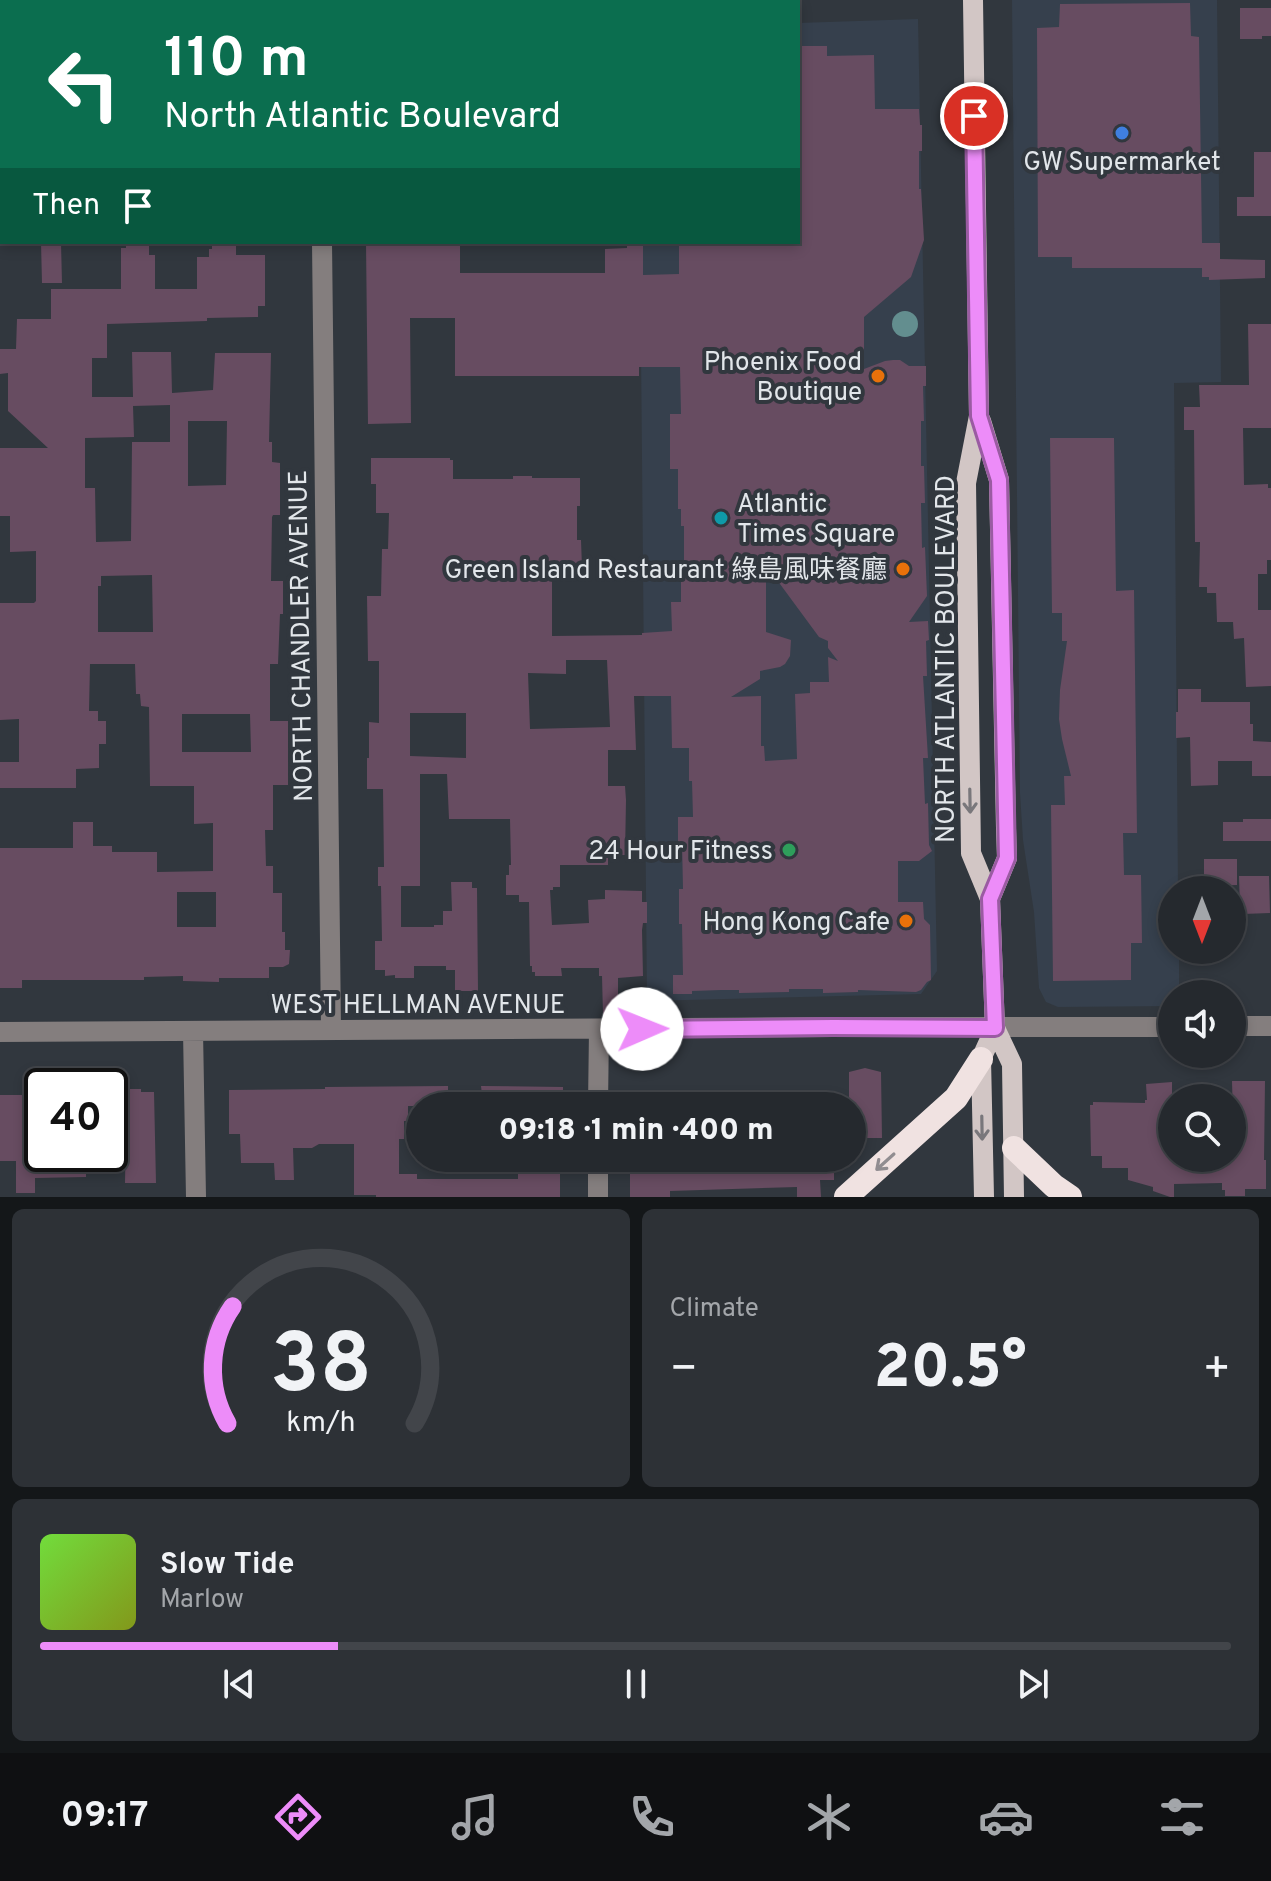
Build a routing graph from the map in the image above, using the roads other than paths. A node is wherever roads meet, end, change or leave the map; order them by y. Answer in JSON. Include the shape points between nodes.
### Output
{"nodes":[{"id":1,"x":973,"y":0,"type":"edge"},
{"id":2,"x":322,"y":244,"type":"edge"},
{"id":3,"x":979,"y":416,"type":"junction"},
{"id":4,"x":990,"y":899,"type":"junction"},
{"id":5,"x":1246,"y":1026,"type":"edge"},
{"id":6,"x":1271,"y":1026,"type":"edge"},
{"id":7,"x":1158,"y":1027,"type":"edge"},
{"id":8,"x":995,"y":1028,"type":"junction"},
{"id":9,"x":331,"y":1029,"type":"junction"},
{"id":10,"x":599,"y":1029,"type":"junction"},
{"id":11,"x":193,"y":1031,"type":"junction"},
{"id":12,"x":0,"y":1032,"type":"edge"},
{"id":13,"x":981,"y":1059,"type":"junction"},
{"id":14,"x":598,"y":1092,"type":"edge"},
{"id":15,"x":1014,"y":1148,"type":"junction"},
{"id":16,"x":598,"y":1172,"type":"edge"},
{"id":17,"x":196,"y":1197,"type":"edge"},
{"id":18,"x":598,"y":1197,"type":"edge"},
{"id":19,"x":846,"y":1197,"type":"edge"},
{"id":20,"x":984,"y":1197,"type":"edge"},
{"id":21,"x":1014,"y":1197,"type":"edge"},
{"id":22,"x":1070,"y":1197,"type":"edge"}],
"edges":[{"from":1,"to":3,"type":"main road","name":"NORTH ATLANTIC BOULEVARD"},
{"from":2,"to":9,"type":"street","name":"NORTH CHANDLER AVENUE"},
{"from":3,"to":4,"type":"main road","name":"NORTH ATLANTIC BOULEVARD","one_way":true,"via":[[966,483],[971,853]]},
{"from":3,"to":4,"type":"main road","name":"NORTH ATLANTIC BOULEVARD","via":[[999,480],[1007,858]]},
{"from":4,"to":8,"type":"main road","name":"NORTH ATLANTIC BOULEVARD"},
{"from":5,"to":6,"type":"street"},
{"from":7,"to":8,"type":"street","name":"WEST HELLMAN AVENUE"},
{"from":8,"to":10,"type":"street","name":"WEST HELLMAN AVENUE"},
{"from":8,"to":13,"type":"main road","name":"NORTH ATLANTIC BOULEVARD"},
{"from":8,"to":15,"type":"main road","name":"NORTH ATLANTIC BOULEVARD","via":[[1012,1064]]},
{"from":9,"to":10,"type":"street","name":"WEST HELLMAN AVENUE"},
{"from":9,"to":11,"type":"street","name":"WEST HELLMAN AVENUE"},
{"from":10,"to":14,"type":"street"},
{"from":11,"to":12,"type":"street","name":"WEST HELLMAN AVENUE"},
{"from":11,"to":17,"type":"street"},
{"from":13,"to":19,"type":"highway","one_way":true,"via":[[956,1098]]},
{"from":13,"to":20,"type":"main road","name":"NORTH ATLANTIC BOULEVARD","one_way":true},
{"from":15,"to":21,"type":"main road","name":"NORTH ATLANTIC BOULEVARD"},
{"from":15,"to":22,"type":"highway"},
{"from":16,"to":18,"type":"street"}]}
